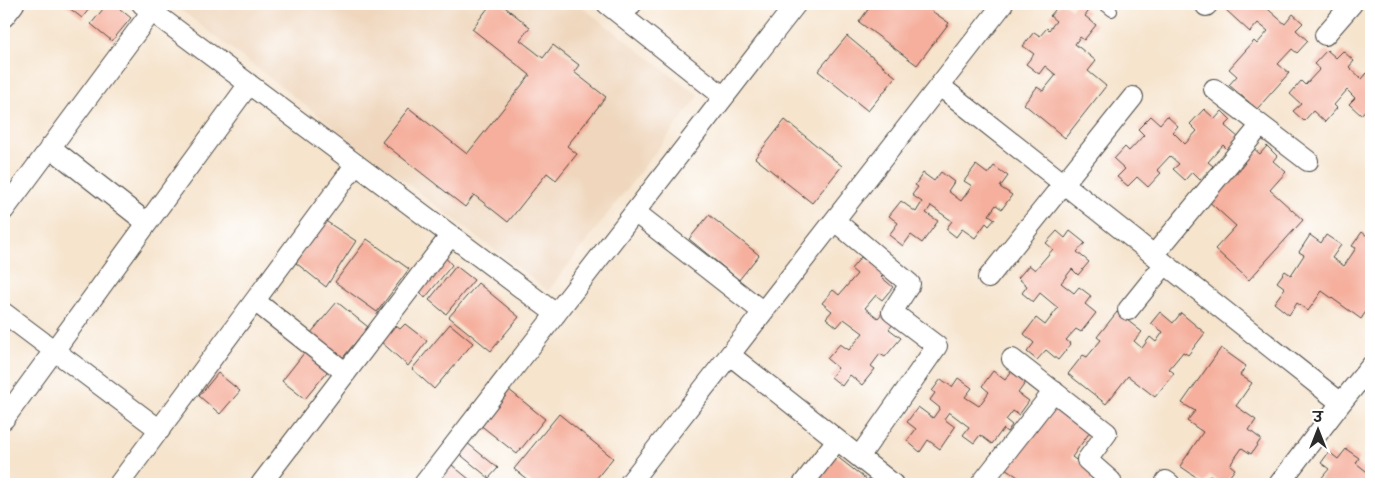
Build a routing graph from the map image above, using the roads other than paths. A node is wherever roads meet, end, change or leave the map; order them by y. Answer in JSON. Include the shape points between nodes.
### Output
{"nodes":[{"id":1,"x":14,"y":4,"type":"edge"},
{"id":2,"x":607,"y":4,"type":"edge"},
{"id":3,"x":796,"y":4,"type":"edge"},
{"id":4,"x":1003,"y":4,"type":"edge"},
{"id":5,"x":1103,"y":4,"type":"edge"},
{"id":6,"x":1352,"y":4,"type":"edge"},
{"id":7,"x":147,"y":8,"type":"edge"},
{"id":8,"x":632,"y":11,"type":"edge"},
{"id":9,"x":1112,"y":11,"type":"dead end"},
{"id":10,"x":4,"y":17,"type":"edge"},
{"id":11,"x":1325,"y":35,"type":"dead end"},
{"id":12,"x":249,"y":84,"type":"junction"},
{"id":13,"x":940,"y":86,"type":"junction"},
{"id":14,"x":1214,"y":89,"type":"dead end"},
{"id":15,"x":724,"y":97,"type":"junction"},
{"id":16,"x":1133,"y":97,"type":"dead end"},
{"id":17,"x":1261,"y":125,"type":"junction"},
{"id":18,"x":50,"y":147,"type":"junction"},
{"id":19,"x":1308,"y":161,"type":"dead end"},
{"id":20,"x":356,"y":164,"type":"junction"},
{"id":21,"x":1064,"y":184,"type":"junction"},
{"id":22,"x":4,"y":210,"type":"edge"},
{"id":23,"x":635,"y":212,"type":"junction"},
{"id":24,"x":834,"y":221,"type":"junction"},
{"id":25,"x":147,"y":223,"type":"junction"},
{"id":26,"x":451,"y":235,"type":"junction"},
{"id":27,"x":1160,"y":260,"type":"junction"},
{"id":28,"x":988,"y":278,"type":"dead end"},
{"id":29,"x":255,"y":301,"type":"junction"},
{"id":30,"x":1128,"y":310,"type":"dead end"},
{"id":31,"x":763,"y":312,"type":"junction"},
{"id":32,"x":4,"y":313,"type":"edge"},
{"id":33,"x":556,"y":314,"type":"junction"},
{"id":34,"x":54,"y":350,"type":"junction"},
{"id":35,"x":730,"y":355,"type":"junction"},
{"id":36,"x":1012,"y":359,"type":"dead end"},
{"id":37,"x":1371,"y":366,"type":"edge"},
{"id":38,"x":346,"y":373,"type":"junction"},
{"id":39,"x":1054,"y":391,"type":"junction"},
{"id":40,"x":1341,"y":403,"type":"junction"},
{"id":41,"x":4,"y":419,"type":"edge"},
{"id":42,"x":160,"y":430,"type":"junction"},
{"id":43,"x":837,"y":440,"type":"junction"},
{"id":44,"x":858,"y":457,"type":"junction"},
{"id":45,"x":119,"y":484,"type":"edge"},
{"id":46,"x":261,"y":484,"type":"edge"},
{"id":47,"x":424,"y":484,"type":"edge"},
{"id":48,"x":629,"y":484,"type":"edge"},
{"id":49,"x":803,"y":484,"type":"edge"},
{"id":50,"x":893,"y":484,"type":"edge"},
{"id":51,"x":981,"y":484,"type":"edge"},
{"id":52,"x":1108,"y":484,"type":"edge"},
{"id":53,"x":1279,"y":484,"type":"edge"}],
"edges":[{"from":1,"to":10,"type":"street"},
{"from":2,"to":8,"type":"street"},
{"from":3,"to":15,"type":"street"},
{"from":4,"to":13,"type":"street"},
{"from":5,"to":9,"type":"lane"},
{"from":6,"to":11,"type":"street"},
{"from":7,"to":12,"type":"street"},
{"from":7,"to":18,"type":"street"},
{"from":8,"to":15,"type":"street"},
{"from":12,"to":20,"type":"street"},
{"from":12,"to":25,"type":"street"},
{"from":13,"to":21,"type":"street"},
{"from":13,"to":24,"type":"street"},
{"from":14,"to":17,"type":"street"},
{"from":15,"to":23,"type":"street"},
{"from":16,"to":21,"type":"street"},
{"from":17,"to":19,"type":"street"},
{"from":17,"to":27,"type":"street"},
{"from":18,"to":22,"type":"street"},
{"from":18,"to":25,"type":"street"},
{"from":20,"to":26,"type":"street"},
{"from":20,"to":29,"type":"street"},
{"from":21,"to":27,"type":"street"},
{"from":21,"to":28,"type":"street"},
{"from":23,"to":31,"type":"street"},
{"from":23,"to":33,"type":"street"},
{"from":24,"to":31,"type":"street"},
{"from":24,"to":44,"type":"street","via":[[910,284],[892,312],[936,346]]},
{"from":25,"to":34,"type":"street"},
{"from":26,"to":33,"type":"street"},
{"from":26,"to":38,"type":"street"},
{"from":27,"to":30,"type":"street"},
{"from":27,"to":40,"type":"street"},
{"from":29,"to":38,"type":"street"},
{"from":29,"to":42,"type":"street"},
{"from":31,"to":35,"type":"street"},
{"from":32,"to":34,"type":"street"},
{"from":33,"to":47,"type":"street"},
{"from":34,"to":41,"type":"street"},
{"from":34,"to":42,"type":"street"},
{"from":35,"to":43,"type":"street"},
{"from":35,"to":48,"type":"street"},
{"from":36,"to":39,"type":"street"},
{"from":37,"to":40,"type":"street"},
{"from":38,"to":46,"type":"street"},
{"from":39,"to":51,"type":"street"},
{"from":39,"to":52,"type":"street","via":[[1107,433],[1086,460],[1111,481]]},
{"from":40,"to":53,"type":"street"},
{"from":42,"to":45,"type":"street"},
{"from":43,"to":44,"type":"street"},
{"from":43,"to":49,"type":"street"},
{"from":44,"to":50,"type":"street"}]}
